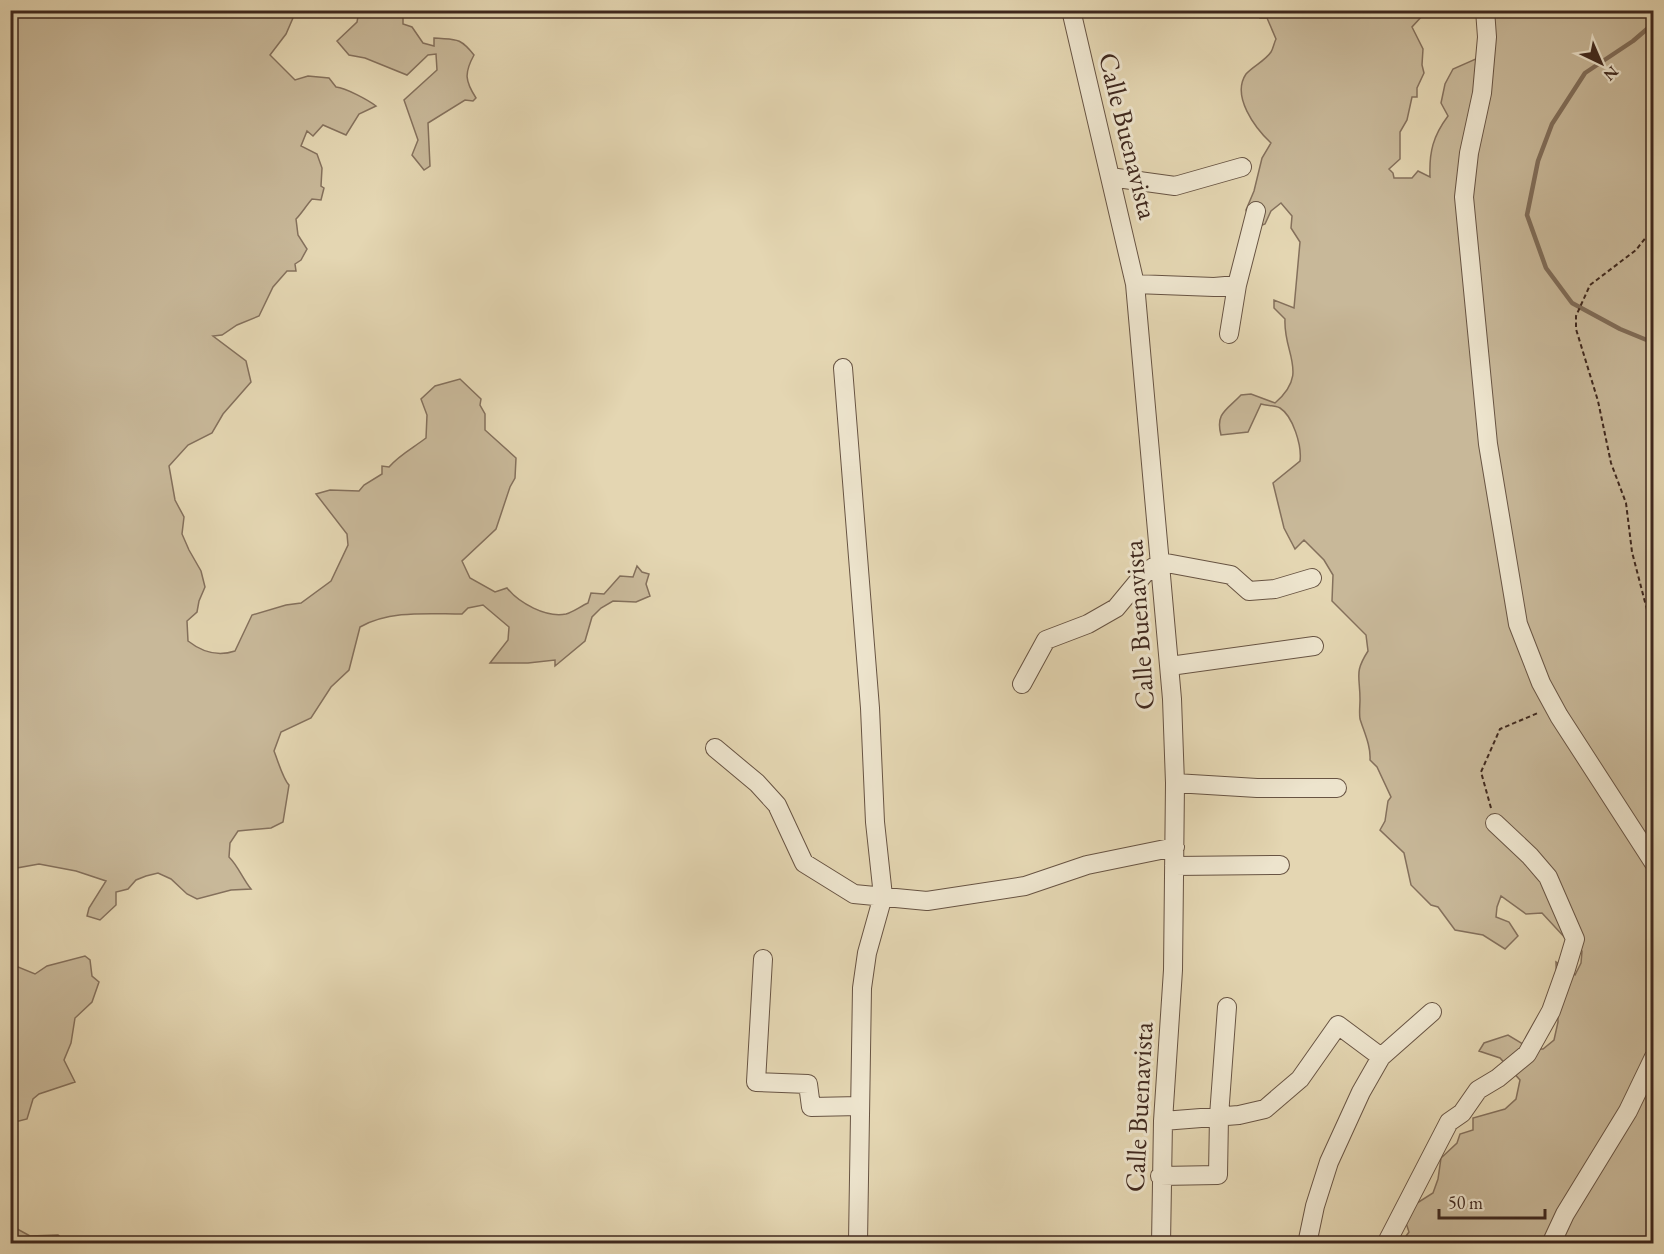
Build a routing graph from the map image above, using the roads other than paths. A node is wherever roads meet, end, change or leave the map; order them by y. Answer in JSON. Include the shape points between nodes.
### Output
{"nodes":[{"id":1,"x":1071,"y":10,"type":"edge"},
{"id":2,"x":1485,"y":10,"type":"edge"},
{"id":3,"x":1242,"y":168,"type":"dead end"},
{"id":4,"x":1110,"y":177,"type":"junction"},
{"id":5,"x":1256,"y":211,"type":"dead end"},
{"id":6,"x":1135,"y":284,"type":"junction"},
{"id":7,"x":1237,"y":285,"type":"junction"},
{"id":8,"x":1229,"y":334,"type":"dead end"},
{"id":9,"x":843,"y":368,"type":"dead end"},
{"id":10,"x":1161,"y":562,"type":"junction"},
{"id":11,"x":1311,"y":578,"type":"dead end"},
{"id":12,"x":1314,"y":646,"type":"dead end"},
{"id":13,"x":1170,"y":666,"type":"junction"},
{"id":14,"x":1022,"y":684,"type":"dead end"},
{"id":15,"x":715,"y":748,"type":"dead end"},
{"id":16,"x":1175,"y":783,"type":"junction"},
{"id":17,"x":1337,"y":788,"type":"dead end"},
{"id":18,"x":1495,"y":823,"type":"road end"},
{"id":19,"x":1175,"y":847,"type":"junction"},
{"id":20,"x":1653,"y":863,"type":"edge"},
{"id":21,"x":1280,"y":865,"type":"dead end"},
{"id":22,"x":1174,"y":866,"type":"junction"},
{"id":23,"x":883,"y":896,"type":"junction"},
{"id":24,"x":763,"y":959,"type":"dead end"},
{"id":25,"x":1227,"y":1007,"type":"dead end"},
{"id":26,"x":1432,"y":1012,"type":"dead end"},
{"id":27,"x":1381,"y":1057,"type":"junction"},
{"id":28,"x":1653,"y":1057,"type":"edge"},
{"id":29,"x":860,"y":1106,"type":"junction"},
{"id":30,"x":1219,"y":1116,"type":"junction"},
{"id":31,"x":1163,"y":1121,"type":"junction"},
{"id":32,"x":1161,"y":1176,"type":"junction"},
{"id":33,"x":858,"y":1242,"type":"dead end"},
{"id":34,"x":1161,"y":1244,"type":"edge"},
{"id":35,"x":1307,"y":1244,"type":"edge"},
{"id":36,"x":1386,"y":1244,"type":"edge"},
{"id":37,"x":1551,"y":1244,"type":"edge"}],
"edges":[{"from":1,"to":4,"type":"street","name":"Calle Buenavista"},
{"from":2,"to":20,"type":"street","via":[[1482,93],[1464,197],[1488,444],[1518,624],[1554,707]]},
{"from":3,"to":4,"type":"street","via":[[1175,186]]},
{"from":4,"to":6,"type":"street","name":"Calle Buenavista"},
{"from":5,"to":7,"type":"street"},
{"from":6,"to":7,"type":"street"},
{"from":6,"to":10,"type":"street","name":"Calle Buenavista"},
{"from":7,"to":8,"type":"street"},
{"from":9,"to":23,"type":"street"},
{"from":10,"to":11,"type":"street","via":[[1231,575],[1249,591],[1275,589]]},
{"from":10,"to":13,"type":"street","name":"Calle Buenavista"},
{"from":10,"to":14,"type":"street","via":[[1145,573],[1116,608],[1046,640]]},
{"from":12,"to":13,"type":"street"},
{"from":13,"to":16,"type":"street","name":"Calle Buenavista"},
{"from":15,"to":23,"type":"street","via":[[777,805],[804,862],[854,894]]},
{"from":16,"to":17,"type":"street"},
{"from":16,"to":19,"type":"street","name":"Calle Buenavista"},
{"from":18,"to":36,"type":"street","via":[[1548,877],[1575,939],[1551,1011],[1527,1054],[1478,1090],[1462,1113],[1449,1122]]},
{"from":19,"to":22,"type":"street","name":"Calle Buenavista"},
{"from":19,"to":23,"type":"street","via":[[1087,865],[1025,886],[927,901]]},
{"from":21,"to":22,"type":"street"},
{"from":22,"to":31,"type":"street","name":"Calle Buenavista","via":[[1173,970]]},
{"from":23,"to":29,"type":"street","via":[[862,988]]},
{"from":24,"to":29,"type":"street","via":[[756,1082],[808,1084],[811,1107]]},
{"from":25,"to":30,"type":"street"},
{"from":26,"to":27,"type":"street"},
{"from":27,"to":30,"type":"street","via":[[1338,1025],[1300,1079],[1265,1108]]},
{"from":27,"to":35,"type":"street","via":[[1329,1162]]},
{"from":28,"to":37,"type":"street","via":[[1628,1111]]},
{"from":29,"to":33,"type":"street"},
{"from":30,"to":31,"type":"street"},
{"from":30,"to":32,"type":"street","via":[[1218,1175]]},
{"from":31,"to":32,"type":"street","name":"Calle Buenavista"},
{"from":32,"to":34,"type":"street","name":"Calle Buenavista"}]}
